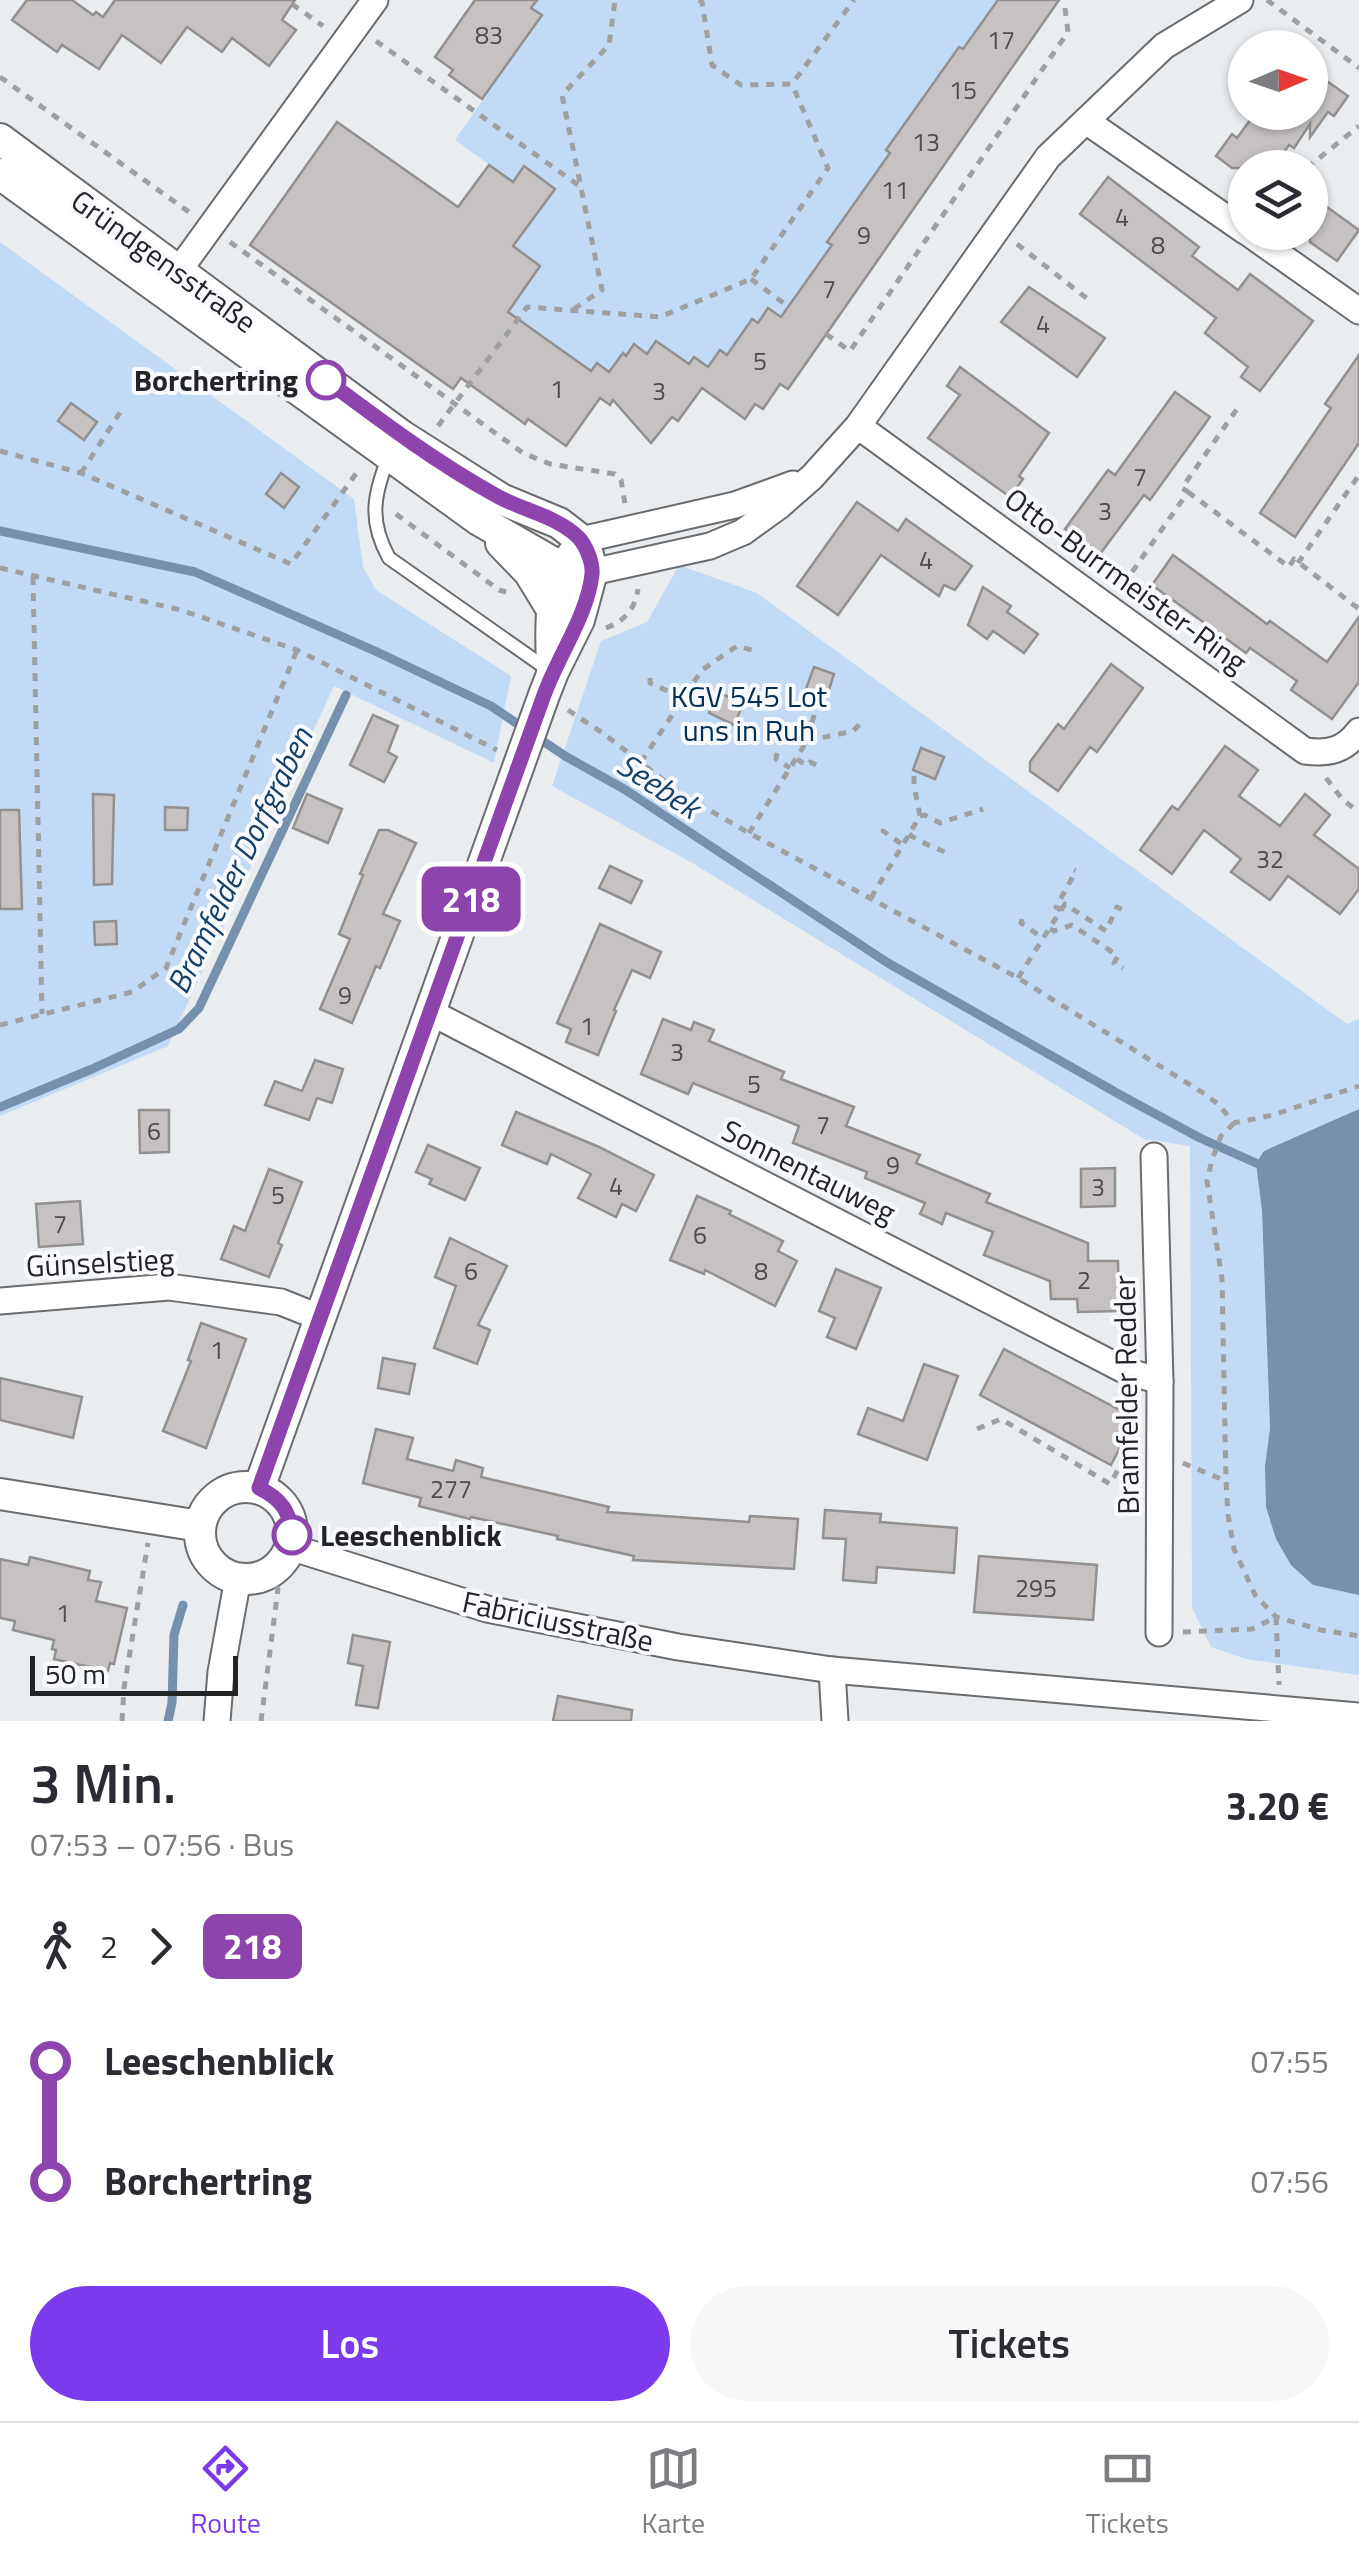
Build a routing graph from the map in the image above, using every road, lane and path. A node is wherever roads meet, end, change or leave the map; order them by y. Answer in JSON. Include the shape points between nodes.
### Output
{"nodes":[{"id":1,"x":375,"y":0,"type":"edge"},
{"id":2,"x":615,"y":0,"type":"edge"},
{"id":3,"x":699,"y":0,"type":"edge"},
{"id":4,"x":854,"y":0,"type":"edge"},
{"id":5,"x":1064,"y":0,"type":"edge"},
{"id":6,"x":1240,"y":0,"type":"edge"},
{"id":7,"x":1266,"y":0,"type":"edge"},
{"id":8,"x":292,"y":4,"type":"dead end"},
{"id":9,"x":344,"y":42,"type":"junction"},
{"id":10,"x":1359,"y":68,"type":"edge"},
{"id":11,"x":792,"y":84,"type":"junction"},
{"id":12,"x":1086,"y":121,"type":"junction"},
{"id":13,"x":1359,"y":126,"type":"edge"},
{"id":14,"x":0,"y":140,"type":"edge"},
{"id":15,"x":1328,"y":151,"type":"edge"},
{"id":16,"x":0,"y":174,"type":"edge"},
{"id":17,"x":581,"y":187,"type":"junction"},
{"id":18,"x":1228,"y":220,"type":"edge"},
{"id":19,"x":997,"y":228,"type":"junction"},
{"id":20,"x":1272,"y":250,"type":"edge"},
{"id":21,"x":751,"y":278,"type":"junction"},
{"id":22,"x":171,"y":282,"type":"junction"},
{"id":23,"x":1090,"y":300,"type":"dead end"},
{"id":24,"x":789,"y":306,"type":"dead end"},
{"id":25,"x":571,"y":310,"type":"junction"},
{"id":26,"x":1359,"y":311,"type":"edge"},
{"id":27,"x":826,"y":334,"type":"dead end"},
{"id":28,"x":1237,"y":409,"type":"dead end"},
{"id":29,"x":121,"y":411,"type":"dead end"},
{"id":30,"x":858,"y":426,"type":"junction"},
{"id":31,"x":397,"y":446,"type":"junction"},
{"id":32,"x":0,"y":451,"type":"edge"},
{"id":33,"x":81,"y":474,"type":"junction"},
{"id":34,"x":1359,"y":476,"type":"edge"},
{"id":35,"x":812,"y":477,"type":"junction"},
{"id":36,"x":1188,"y":492,"type":"junction"},
{"id":37,"x":479,"y":520,"type":"junction"},
{"id":38,"x":581,"y":540,"type":"junction"},
{"id":39,"x":1298,"y":563,"type":"junction"},
{"id":40,"x":0,"y":568,"type":"edge"},
{"id":41,"x":578,"y":570,"type":"junction"},
{"id":42,"x":33,"y":576,"type":"junction"},
{"id":43,"x":1108,"y":607,"type":"junction"},
{"id":44,"x":551,"y":608,"type":"junction"},
{"id":45,"x":1359,"y":609,"type":"edge"},
{"id":46,"x":297,"y":650,"type":"junction"},
{"id":47,"x":756,"y":651,"type":"dead end"},
{"id":48,"x":650,"y":678,"type":"dead end"},
{"id":49,"x":691,"y":688,"type":"junction"},
{"id":50,"x":808,"y":690,"type":"dead end"},
{"id":51,"x":545,"y":693,"type":"junction"},
{"id":52,"x":684,"y":698,"type":"junction"},
{"id":53,"x":715,"y":700,"type":"dead end"},
{"id":54,"x":860,"y":724,"type":"dead end"},
{"id":55,"x":1359,"y":731,"type":"edge"},
{"id":56,"x":807,"y":742,"type":"junction"},
{"id":57,"x":1305,"y":750,"type":"junction"},
{"id":58,"x":777,"y":753,"type":"dead end"},
{"id":59,"x":522,"y":757,"type":"junction"},
{"id":60,"x":796,"y":758,"type":"junction"},
{"id":61,"x":641,"y":762,"type":"junction"},
{"id":62,"x":790,"y":768,"type":"junction"},
{"id":63,"x":823,"y":768,"type":"dead end"},
{"id":64,"x":914,"y":771,"type":"dead end"},
{"id":65,"x":983,"y":809,"type":"dead end"},
{"id":66,"x":1359,"y":812,"type":"edge"},
{"id":67,"x":920,"y":816,"type":"junction"},
{"id":68,"x":884,"y":829,"type":"dead end"},
{"id":69,"x":749,"y":833,"type":"junction"},
{"id":70,"x":909,"y":834,"type":"junction"},
{"id":71,"x":903,"y":845,"type":"junction"},
{"id":72,"x":952,"y":855,"type":"dead end"},
{"id":73,"x":1074,"y":870,"type":"dead end"},
{"id":74,"x":870,"y":898,"type":"junction"},
{"id":75,"x":1061,"y":910,"type":"junction"},
{"id":76,"x":1123,"y":910,"type":"dead end"},
{"id":77,"x":1022,"y":919,"type":"dead end"},
{"id":78,"x":1050,"y":928,"type":"junction"},
{"id":79,"x":1044,"y":938,"type":"junction"},
{"id":80,"x":1123,"y":968,"type":"dead end"},
{"id":81,"x":1018,"y":978,"type":"junction"},
{"id":82,"x":430,"y":1012,"type":"junction"},
{"id":83,"x":42,"y":1014,"type":"junction"},
{"id":84,"x":0,"y":1024,"type":"edge"},
{"id":85,"x":1359,"y":1086,"type":"edge"},
{"id":86,"x":1234,"y":1123,"type":"junction"},
{"id":87,"x":1154,"y":1156,"type":"dead end"},
{"id":88,"x":0,"y":1301,"type":"edge"},
{"id":89,"x":320,"y":1318,"type":"junction"},
{"id":90,"x":1160,"y":1381,"type":"junction"},
{"id":91,"x":976,"y":1430,"type":"dead end"},
{"id":92,"x":1161,"y":1454,"type":"junction"},
{"id":93,"x":1226,"y":1481,"type":"junction"},
{"id":94,"x":1161,"y":1482,"type":"junction"},
{"id":95,"x":259,"y":1488,"type":"junction"},
{"id":96,"x":0,"y":1494,"type":"edge"},
{"id":97,"x":152,"y":1520,"type":"junction"},
{"id":98,"x":200,"y":1526,"type":"junction"},
{"id":99,"x":290,"y":1547,"type":"junction"},
{"id":100,"x":268,"y":1574,"type":"junction"},
{"id":101,"x":238,"y":1578,"type":"junction"},
{"id":102,"x":1276,"y":1617,"type":"junction"},
{"id":103,"x":1159,"y":1634,"type":"joint"},
{"id":104,"x":1359,"y":1636,"type":"edge"},
{"id":105,"x":832,"y":1670,"type":"junction"},
{"id":106,"x":1280,"y":1708,"type":"junction"},
{"id":107,"x":1359,"y":1716,"type":"edge"},
{"id":108,"x":122,"y":1721,"type":"edge"},
{"id":109,"x":217,"y":1721,"type":"edge"},
{"id":110,"x":262,"y":1721,"type":"edge"},
{"id":111,"x":835,"y":1721,"type":"edge"}],
"edges":[{"from":1,"to":9,"type":"street"},
{"from":2,"to":17,"type":"path","via":[[609,45],[562,95]]},
{"from":3,"to":11,"type":"path","via":[[712,64],[741,84]]},
{"from":4,"to":11,"type":"path"},
{"from":5,"to":27,"type":"path","via":[[1068,32],[850,350]]},
{"from":6,"to":12,"type":"street","via":[[1164,46]]},
{"from":7,"to":10,"type":"path"},
{"from":8,"to":9,"type":"path"},
{"from":9,"to":17,"type":"path","via":[[360,53],[371,37]]},
{"from":9,"to":22,"type":"street"},
{"from":11,"to":21,"type":"path","via":[[828,168]]},
{"from":12,"to":18,"type":"street"},
{"from":12,"to":19,"type":"street","via":[[1048,157]]},
{"from":13,"to":15,"type":"path"},
{"from":14,"to":22,"type":"street","name":"Gründgensstraße"},
{"from":16,"to":22,"type":"street","name":"Gründgensstraße"},
{"from":17,"to":25,"type":"path","via":[[602,290]]},
{"from":19,"to":23,"type":"path"},
{"from":19,"to":30,"type":"street"},
{"from":20,"to":26,"type":"street"},
{"from":21,"to":24,"type":"path"},
{"from":21,"to":25,"type":"path","via":[[660,317]]},
{"from":22,"to":31,"type":"street","name":"Gründgensstraße"},
{"from":25,"to":31,"type":"path","via":[[527,308]]},
{"from":28,"to":36,"type":"path","via":[[1182,488]]},
{"from":29,"to":33,"type":"path"},
{"from":30,"to":35,"type":"street"},
{"from":30,"to":43,"type":"street","name":"Otto-Burrmeister-Ring"},
{"from":31,"to":33,"type":"path","via":[[292,564]]},
{"from":31,"to":37,"type":"street","name":"Gründgensstraße"},
{"from":31,"to":38,"type":"street","name":"Gründgensstraße","via":[[559,523]]},
{"from":31,"to":51,"type":"lane","via":[[374,498],[389,558]]},
{"from":32,"to":33,"type":"path"},
{"from":34,"to":39,"type":"path"},
{"from":35,"to":38,"type":"street","via":[[735,505]]},
{"from":35,"to":41,"type":"street","via":[[764,518],[710,546]]},
{"from":36,"to":39,"type":"path","via":[[1289,567],[1294,559]]},
{"from":36,"to":43,"type":"path"},
{"from":37,"to":41,"type":"street","name":"Gründgensstraße"},
{"from":37,"to":44,"type":"street","name":"Gründgensstraße","via":[[530,572]]},
{"from":38,"to":41,"type":"street"},
{"from":39,"to":45,"type":"path"},
{"from":40,"to":42,"type":"path"},
{"from":41,"to":44,"type":"street"},
{"from":41,"to":51,"type":"street","via":[[580,620]]},
{"from":42,"to":46,"type":"path","via":[[181,610]]},
{"from":42,"to":83,"type":"path"},
{"from":43,"to":57,"type":"street","name":"Otto-Burrmeister-Ring"},
{"from":44,"to":51,"type":"street"},
{"from":46,"to":59,"type":"path"},
{"from":46,"to":83,"type":"path","via":[[166,968],[132,992]]},
{"from":47,"to":49,"type":"path","via":[[737,646],[706,667]]},
{"from":48,"to":52,"type":"path"},
{"from":49,"to":52,"type":"path"},
{"from":49,"to":53,"type":"path"},
{"from":50,"to":56,"type":"path","via":[[815,709]]},
{"from":51,"to":59,"type":"street"},
{"from":51,"to":61,"type":"path"},
{"from":52,"to":61,"type":"path"},
{"from":54,"to":56,"type":"path","via":[[853,732]]},
{"from":55,"to":57,"type":"street","via":[[1350,744],[1326,754]]},
{"from":56,"to":60,"type":"path"},
{"from":57,"to":66,"type":"path"},
{"from":58,"to":62,"type":"path"},
{"from":59,"to":82,"type":"street"},
{"from":60,"to":62,"type":"path"},
{"from":60,"to":63,"type":"path"},
{"from":61,"to":69,"type":"path"},
{"from":62,"to":69,"type":"path"},
{"from":64,"to":67,"type":"path"},
{"from":65,"to":67,"type":"path","via":[[940,823]]},
{"from":67,"to":70,"type":"path"},
{"from":68,"to":71,"type":"path"},
{"from":69,"to":74,"type":"path"},
{"from":70,"to":71,"type":"path"},
{"from":70,"to":72,"type":"path"},
{"from":71,"to":74,"type":"path"},
{"from":73,"to":75,"type":"path","via":[[1056,907]]},
{"from":74,"to":81,"type":"path"},
{"from":75,"to":76,"type":"path","via":[[1065,904],[1106,932],[1117,907]]},
{"from":75,"to":78,"type":"path"},
{"from":77,"to":79,"type":"path"},
{"from":78,"to":79,"type":"path"},
{"from":78,"to":80,"type":"path","via":[[1072,925],[1118,956],[1114,963]]},
{"from":79,"to":81,"type":"path"},
{"from":81,"to":86,"type":"path","via":[[1205,1094]]},
{"from":82,"to":89,"type":"street"},
{"from":82,"to":90,"type":"street","name":"Sonnentauweg","via":[[1126,1371]]},
{"from":83,"to":84,"type":"path"},
{"from":85,"to":86,"type":"path"},
{"from":86,"to":93,"type":"path","via":[[1221,1136],[1207,1182],[1222,1280]]},
{"from":87,"to":90,"type":"street","name":"Bramfelder Redder"},
{"from":88,"to":89,"type":"street","name":"Günselstieg","via":[[170,1287],[281,1302]]},
{"from":89,"to":95,"type":"street"},
{"from":90,"to":92,"type":"street","name":"Bramfelder Redder"},
{"from":91,"to":94,"type":"path","via":[[1001,1420],[1110,1484],[1120,1466]]},
{"from":92,"to":93,"type":"path"},
{"from":92,"to":94,"type":"street","name":"Bramfelder Redder"},
{"from":93,"to":102,"type":"path","via":[[1238,1560],[1255,1595]]},
{"from":94,"to":103,"type":"street","name":"Bramfelder Redder"},
{"from":95,"to":98,"type":"street","via":[[221,1494]]},
{"from":95,"to":99,"type":"street","via":[[284,1506]]},
{"from":96,"to":97,"type":"street"},
{"from":97,"to":98,"type":"street"},
{"from":97,"to":108,"type":"path"},
{"from":98,"to":101,"type":"street","via":[[204,1554]]},
{"from":99,"to":100,"type":"street"},
{"from":99,"to":105,"type":"street","name":"Fabriciusstraße","via":[[487,1609]]},
{"from":100,"to":101,"type":"street"},
{"from":100,"to":110,"type":"path","via":[[278,1588]]},
{"from":101,"to":109,"type":"street"},
{"from":102,"to":103,"type":"path","via":[[1252,1630]]},
{"from":102,"to":104,"type":"path"},
{"from":102,"to":106,"type":"path"},
{"from":105,"to":106,"type":"street","name":"Fabriciusstraße"},
{"from":105,"to":111,"type":"street"},
{"from":106,"to":107,"type":"street"}]}
